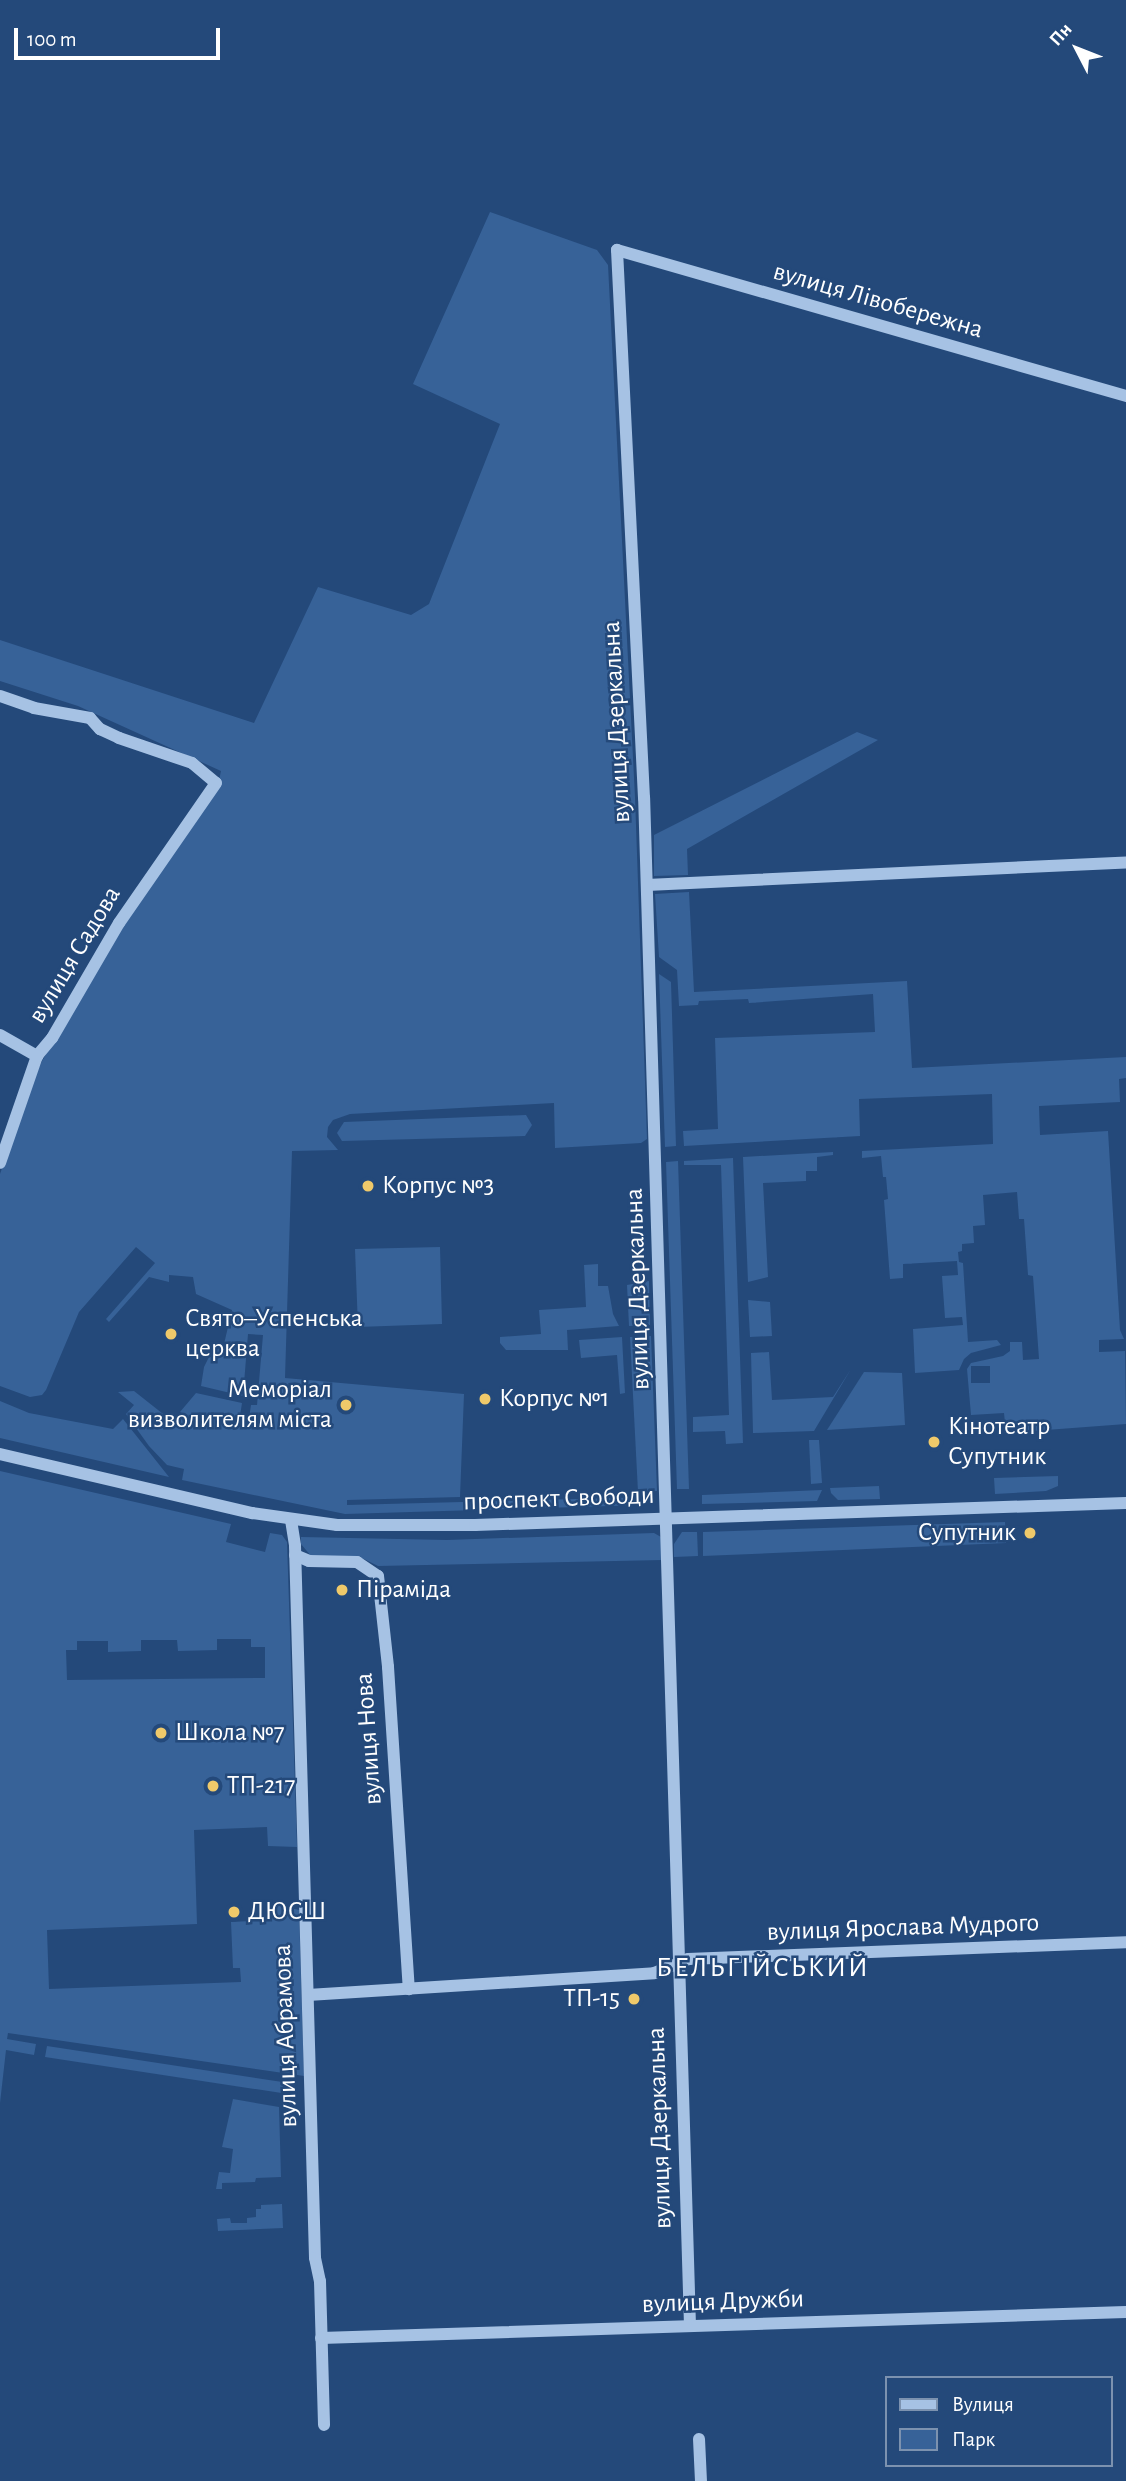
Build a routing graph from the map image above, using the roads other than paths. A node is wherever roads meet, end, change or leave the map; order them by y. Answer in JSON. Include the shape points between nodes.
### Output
{"nodes":[{"id":1,"x":617,"y":250,"type":"joint"},
{"id":2,"x":1126,"y":396,"type":"edge"},
{"id":3,"x":0,"y":696,"type":"edge"},
{"id":4,"x":1126,"y":862,"type":"edge"},
{"id":5,"x":647,"y":885,"type":"junction"},
{"id":6,"x":0,"y":1035,"type":"edge"},
{"id":7,"x":37,"y":1056,"type":"junction"},
{"id":8,"x":0,"y":1163,"type":"edge"},
{"id":9,"x":0,"y":1454,"type":"edge"},
{"id":10,"x":1126,"y":1503,"type":"edge"},
{"id":11,"x":668,"y":1519,"type":"junction"},
{"id":12,"x":290,"y":1520,"type":"junction"},
{"id":13,"x":295,"y":1555,"type":"junction"},
{"id":14,"x":1126,"y":1942,"type":"edge"},
{"id":15,"x":677,"y":1963,"type":"junction"},
{"id":16,"x":409,"y":1989,"type":"junction"},
{"id":17,"x":308,"y":1996,"type":"junction"},
{"id":18,"x":1126,"y":2312,"type":"edge"},
{"id":19,"x":690,"y":2326,"type":"junction"},
{"id":20,"x":321,"y":2338,"type":"junction"},
{"id":21,"x":324,"y":2426,"type":"dead end"},
{"id":22,"x":699,"y":2439,"type":"dead end"},
{"id":23,"x":701,"y":2481,"type":"edge"}],
"edges":[{"from":1,"to":2,"type":"street","name":"вулиця Лівобережна"},
{"from":1,"to":5,"type":"street","name":"вулиця Дзеркальна"},
{"from":3,"to":7,"type":"street","name":"вулиця Садова","via":[[34,708],[90,718],[100,729],[120,738],[192,763],[216,783],[119,923]]},
{"from":4,"to":5,"type":"street"},
{"from":5,"to":11,"type":"street","name":"вулиця Дзеркальна"},
{"from":6,"to":7,"type":"street"},
{"from":7,"to":8,"type":"street","name":"вулиця Садова"},
{"from":9,"to":12,"type":"street","name":"проспект Свободи"},
{"from":10,"to":11,"type":"street","name":"проспект Свободи"},
{"from":11,"to":12,"type":"street","name":"проспект Свободи","via":[[420,1525]]},
{"from":11,"to":15,"type":"street","name":"вулиця Дзеркальна"},
{"from":12,"to":13,"type":"street","name":"вулиця Абрамова"},
{"from":13,"to":16,"type":"street","name":"вулиця Нова","via":[[309,1561],[356,1562],[378,1576]]},
{"from":13,"to":17,"type":"street","name":"вулиця Абрамова"},
{"from":14,"to":15,"type":"street","name":"вулиця Ярослава Мудрого"},
{"from":15,"to":16,"type":"street","name":"вулиця Ярослава Мудрого","via":[[654,1973]]},
{"from":15,"to":19,"type":"street","name":"вулиця Дзеркальна"},
{"from":16,"to":17,"type":"street","name":"вулиця Ярослава Мудрого"},
{"from":17,"to":20,"type":"street","name":"вулиця Абрамова"},
{"from":18,"to":19,"type":"street","name":"вулиця Дружби"},
{"from":19,"to":20,"type":"street","name":"вулиця Дружби"},
{"from":20,"to":21,"type":"street","name":"вулиця Абрамова"},
{"from":22,"to":23,"type":"street"}]}
